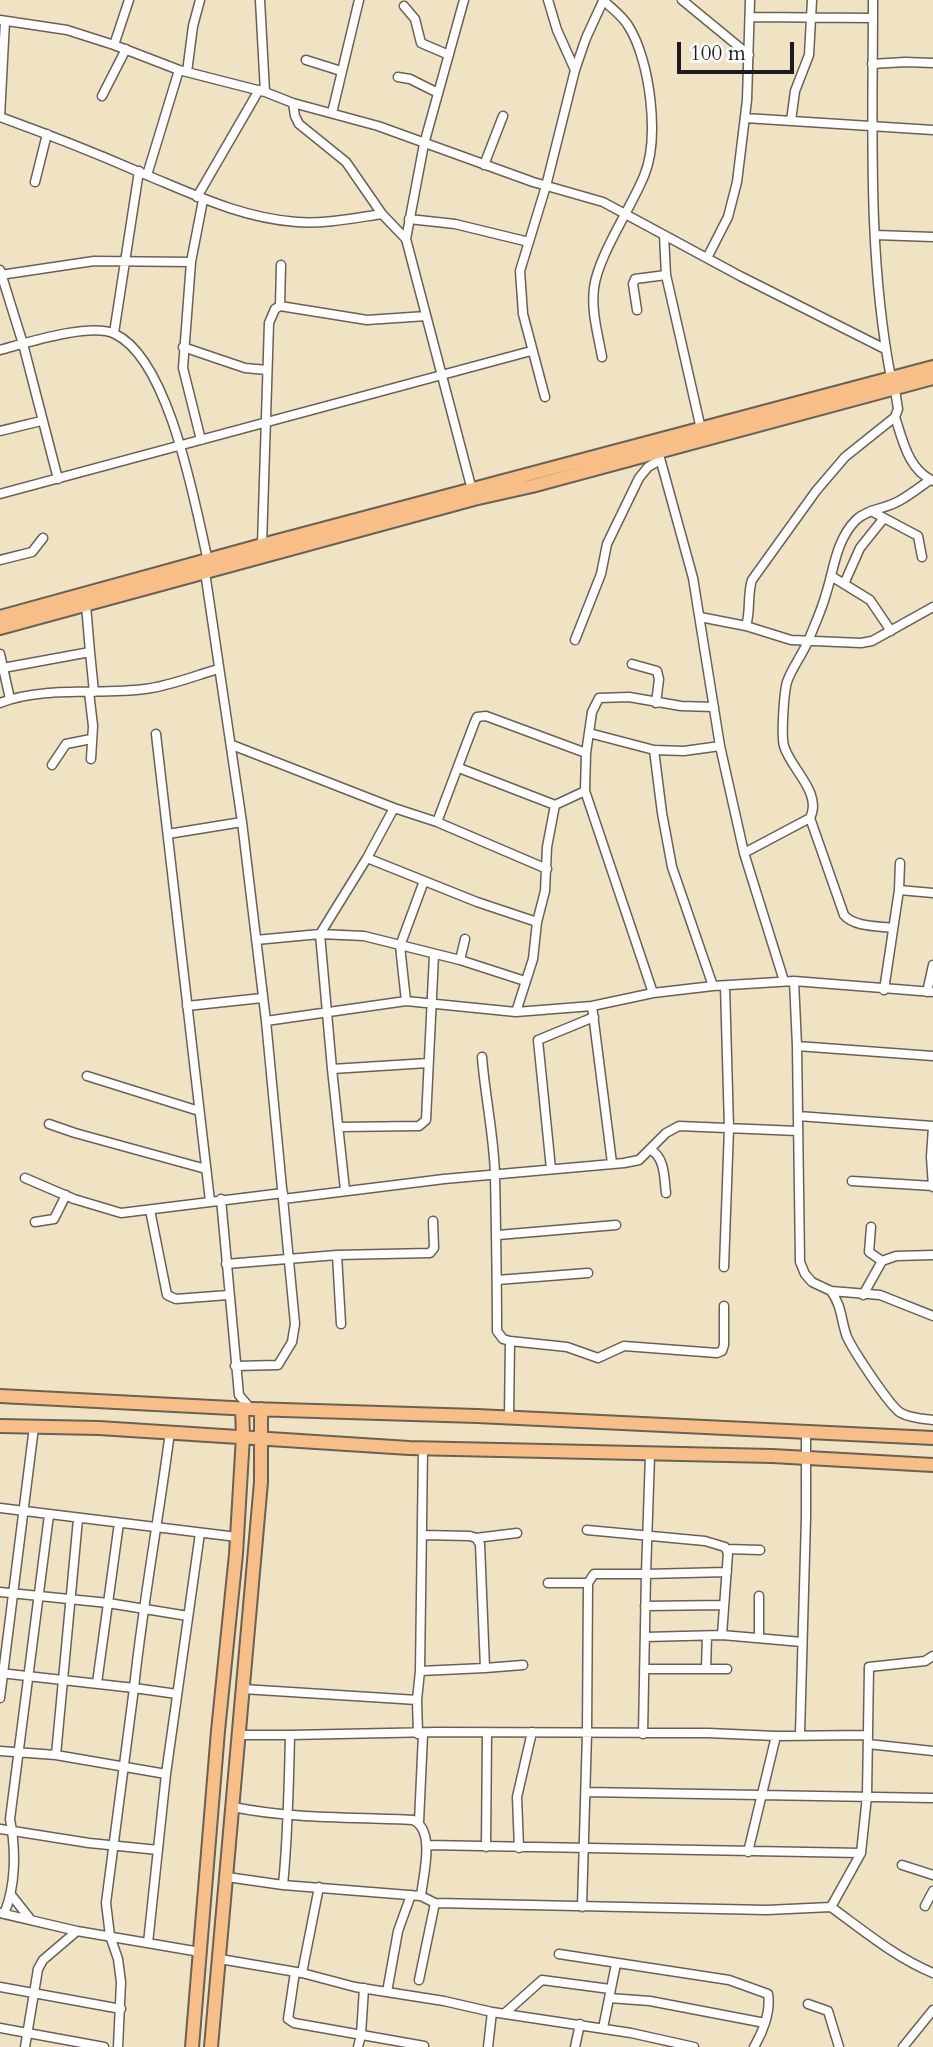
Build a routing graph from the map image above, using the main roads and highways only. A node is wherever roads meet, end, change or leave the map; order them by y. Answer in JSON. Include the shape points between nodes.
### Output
{"nodes":[{"id":1,"x":933,"y":367,"type":"edge"},
{"id":2,"x":933,"y":378,"type":"edge"},
{"id":3,"x":893,"y":384,"type":"junction"},
{"id":4,"x":657,"y":451,"type":"junction"},
{"id":5,"x":207,"y":566,"type":"junction"},
{"id":6,"x":0,"y":617,"type":"edge"},
{"id":7,"x":0,"y":628,"type":"edge"},
{"id":8,"x":0,"y":1396,"type":"edge"},
{"id":9,"x":251,"y":1409,"type":"junction"},
{"id":10,"x":0,"y":1426,"type":"edge"},
{"id":11,"x":243,"y":1436,"type":"junction"},
{"id":12,"x":260,"y":1437,"type":"junction"},
{"id":13,"x":933,"y":1438,"type":"edge"},
{"id":14,"x":933,"y":1465,"type":"edge"},
{"id":15,"x":194,"y":2021,"type":"junction"},
{"id":16,"x":213,"y":2030,"type":"junction"},
{"id":17,"x":192,"y":2047,"type":"edge"},
{"id":18,"x":211,"y":2047,"type":"edge"}],
"edges":[{"from":1,"to":3,"type":"main road"},
{"from":2,"to":3,"type":"main road"},
{"from":3,"to":4,"type":"main road"},
{"from":3,"to":4,"type":"main road","via":[[701,429]]},
{"from":4,"to":5,"type":"main road"},
{"from":4,"to":5,"type":"main road","via":[[472,491],[262,545]]},
{"from":5,"to":6,"type":"main road"},
{"from":5,"to":7,"type":"main road"},
{"from":8,"to":9,"type":"main road"},
{"from":9,"to":11,"type":"main road"},
{"from":9,"to":12,"type":"main road"},
{"from":9,"to":13,"type":"main road"},
{"from":10,"to":11,"type":"main road"},
{"from":11,"to":12,"type":"main road"},
{"from":11,"to":15,"type":"main road"},
{"from":12,"to":14,"type":"main road","via":[[424,1448]]},
{"from":12,"to":16,"type":"main road","via":[[261,1482]]},
{"from":15,"to":16,"type":"main road"},
{"from":15,"to":17,"type":"main road"},
{"from":16,"to":18,"type":"main road"}]}
